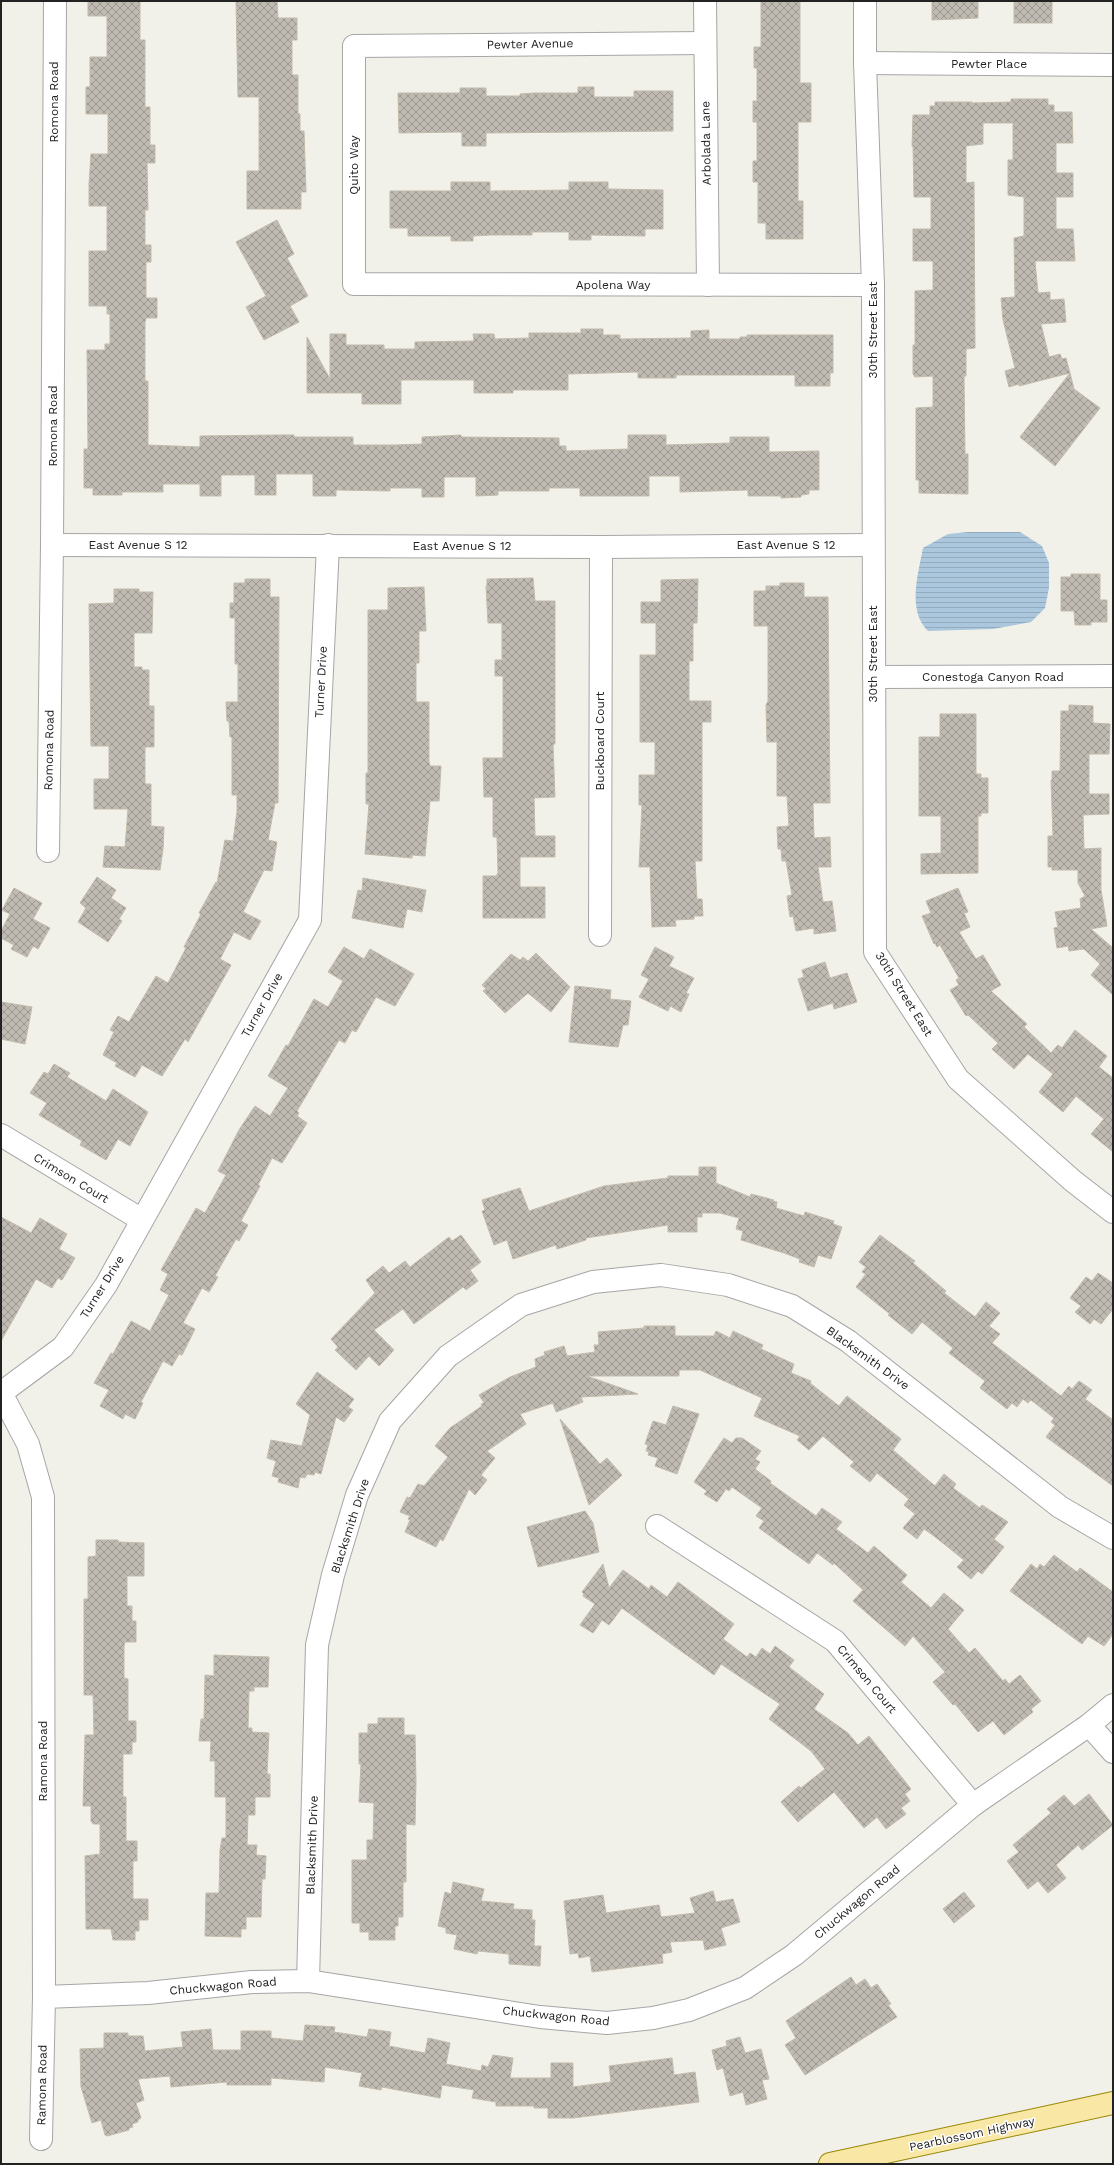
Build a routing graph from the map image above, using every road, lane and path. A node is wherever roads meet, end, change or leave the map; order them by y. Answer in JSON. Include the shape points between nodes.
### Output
{"nodes":[{"id":1,"x":55,"y":1,"type":"edge"},
{"id":2,"x":705,"y":1,"type":"edge"},
{"id":3,"x":865,"y":1,"type":"edge"},
{"id":4,"x":705,"y":43,"type":"junction"},
{"id":5,"x":354,"y":46,"type":"joint"},
{"id":6,"x":865,"y":63,"type":"junction"},
{"id":7,"x":1113,"y":65,"type":"edge"},
{"id":8,"x":354,"y":284,"type":"joint"},
{"id":9,"x":708,"y":285,"type":"junction"},
{"id":10,"x":873,"y":285,"type":"junction"},
{"id":11,"x":52,"y":545,"type":"junction"},
{"id":12,"x":328,"y":545,"type":"junction"},
{"id":13,"x":873,"y":545,"type":"junction"},
{"id":14,"x":601,"y":547,"type":"junction"},
{"id":15,"x":1113,"y":676,"type":"edge"},
{"id":16,"x":874,"y":677,"type":"junction"},
{"id":17,"x":48,"y":851,"type":"dead end"},
{"id":18,"x":600,"y":935,"type":"dead end"},
{"id":19,"x":1,"y":1135,"type":"edge"},
{"id":20,"x":1113,"y":1212,"type":"edge"},
{"id":21,"x":142,"y":1220,"type":"junction"},
{"id":22,"x":1,"y":1393,"type":"edge"},
{"id":23,"x":657,"y":1526,"type":"dead end"},
{"id":24,"x":1113,"y":1538,"type":"edge"},
{"id":25,"x":1113,"y":1705,"type":"edge"},
{"id":26,"x":1089,"y":1725,"type":"junction"},
{"id":27,"x":1113,"y":1752,"type":"edge"},
{"id":28,"x":973,"y":1805,"type":"junction"},
{"id":29,"x":308,"y":1981,"type":"junction"},
{"id":30,"x":44,"y":1997,"type":"junction"},
{"id":31,"x":1113,"y":2103,"type":"edge"},
{"id":32,"x":41,"y":2138,"type":"dead end"},
{"id":33,"x":830,"y":2164,"type":"edge"}],
"edges":[{"from":1,"to":11,"type":"street","name":"Romona Road"},
{"from":2,"to":4,"type":"street","name":"Arbolada Lane"},
{"from":3,"to":6,"type":"street","name":"30th Street East"},
{"from":4,"to":5,"type":"street","name":"Pewter Avenue"},
{"from":4,"to":9,"type":"street","name":"Arbolada Lane"},
{"from":5,"to":8,"type":"street","name":"Quito Way"},
{"from":6,"to":7,"type":"street","name":"Pewter Place"},
{"from":6,"to":10,"type":"street","name":"30th Street East"},
{"from":8,"to":9,"type":"street","name":"Apolena Way"},
{"from":9,"to":10,"type":"street","name":"Apolena Way"},
{"from":10,"to":13,"type":"street","name":"30th Street East"},
{"from":11,"to":12,"type":"street","name":"East Avenue S 12"},
{"from":11,"to":17,"type":"street","name":"Romona Road"},
{"from":12,"to":14,"type":"street","name":"East Avenue S 12"},
{"from":12,"to":21,"type":"street","name":"Turner Drive","via":[[310,920]]},
{"from":13,"to":14,"type":"street","name":"East Avenue S 12"},
{"from":13,"to":16,"type":"street","name":"30th Street East"},
{"from":14,"to":18,"type":"street","name":"Buckboard Court"},
{"from":15,"to":16,"type":"street","name":"Conestoga Canyon Road"},
{"from":16,"to":20,"type":"street","name":"30th Street East","via":[[875,952],[958,1079],[1073,1181]]},
{"from":19,"to":21,"type":"street","name":"Crimson Court"},
{"from":21,"to":22,"type":"street","name":"Turner Drive","via":[[106,1285],[63,1347]]},
{"from":22,"to":30,"type":"street","name":"Ramona Road","via":[[28,1444],[43,1497]]},
{"from":23,"to":28,"type":"street","name":"Crimson Court","via":[[835,1641]]},
{"from":24,"to":29,"type":"street","name":"Blacksmith Drive","via":[[1060,1507],[848,1341],[792,1306],[728,1285],[661,1275],[593,1282],[521,1305],[448,1356],[390,1421],[357,1496],[333,1575],[317,1644]]},
{"from":25,"to":26,"type":"street","name":"Chuckwagon Road"},
{"from":26,"to":27,"type":"street"},
{"from":26,"to":28,"type":"street","name":"Chuckwagon Road"},
{"from":28,"to":29,"type":"street","name":"Chuckwagon Road","via":[[794,1955],[745,1988],[689,2010],[653,2018],[607,2023],[540,2017]]},
{"from":29,"to":30,"type":"street","name":"Chuckwagon Road","via":[[252,1982],[148,1993]]},
{"from":30,"to":32,"type":"street","name":"Ramona Road"},
{"from":31,"to":33,"type":"main road","name":"Pearblossom Highway"}]}
